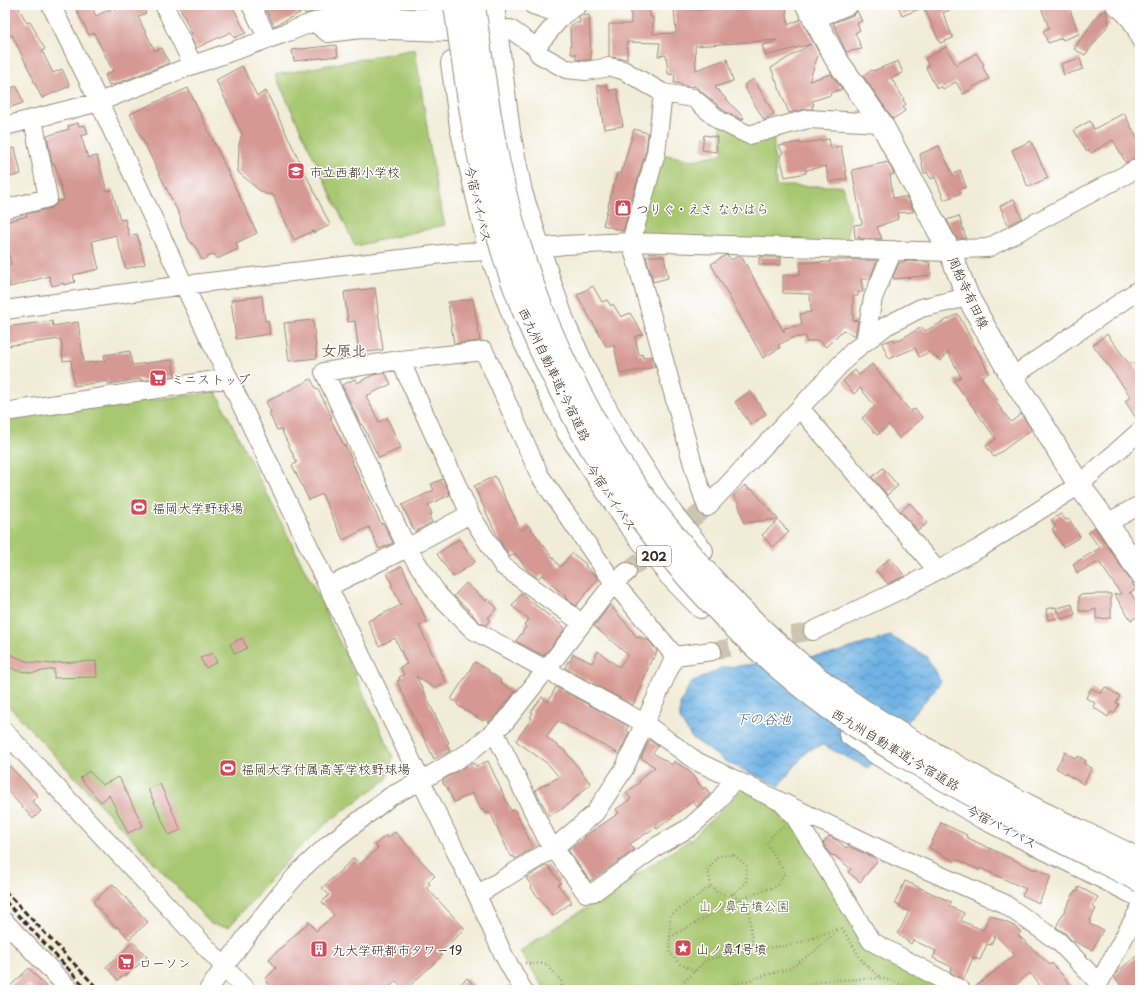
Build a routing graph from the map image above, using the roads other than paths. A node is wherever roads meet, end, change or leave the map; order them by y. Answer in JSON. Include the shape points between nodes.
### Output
{"nodes":[{"id":1,"x":51,"y":5,"type":"edge"},
{"id":2,"x":164,"y":5,"type":"edge"},
{"id":3,"x":251,"y":5,"type":"edge"},
{"id":4,"x":474,"y":5,"type":"edge"},
{"id":5,"x":493,"y":5,"type":"edge"},
{"id":6,"x":533,"y":5,"type":"edge"},
{"id":7,"x":578,"y":5,"type":"edge"},
{"id":8,"x":849,"y":5,"type":"edge"},
{"id":9,"x":1115,"y":5,"type":"edge"},
{"id":10,"x":351,"y":9,"type":"edge"},
{"id":11,"x":811,"y":12,"type":"edge"},
{"id":12,"x":447,"y":15,"type":"edge"},
{"id":13,"x":563,"y":15,"type":"junction"},
{"id":14,"x":314,"y":22,"type":"junction"},
{"id":15,"x":496,"y":30,"type":"junction"},
{"id":16,"x":268,"y":39,"type":"junction"},
{"id":17,"x":1140,"y":39,"type":"edge"},
{"id":18,"x":536,"y":47,"type":"junction"},
{"id":19,"x":193,"y":65,"type":"junction"},
{"id":20,"x":663,"y":93,"type":"junction"},
{"id":21,"x":100,"y":102,"type":"junction"},
{"id":22,"x":33,"y":119,"type":"junction"},
{"id":23,"x":881,"y":123,"type":"junction"},
{"id":24,"x":5,"y":126,"type":"edge"},
{"id":25,"x":1140,"y":167,"type":"edge"},
{"id":26,"x":5,"y":209,"type":"edge"},
{"id":27,"x":631,"y":242,"type":"junction"},
{"id":28,"x":539,"y":248,"type":"junction"},
{"id":29,"x":893,"y":250,"type":"junction"},
{"id":30,"x":493,"y":251,"type":"junction"},
{"id":31,"x":950,"y":252,"type":"junction"},
{"id":32,"x":184,"y":285,"type":"junction"},
{"id":33,"x":1140,"y":289,"type":"edge"},
{"id":34,"x":968,"y":297,"type":"junction"},
{"id":35,"x":5,"y":310,"type":"edge"},
{"id":36,"x":865,"y":342,"type":"junction"},
{"id":37,"x":400,"y":360,"type":"junction"},
{"id":38,"x":1012,"y":377,"type":"junction"},
{"id":39,"x":229,"y":378,"type":"junction"},
{"id":40,"x":800,"y":408,"type":"junction"},
{"id":41,"x":5,"y":412,"type":"edge"},
{"id":42,"x":1140,"y":431,"type":"edge"},
{"id":43,"x":1079,"y":485,"type":"junction"},
{"id":44,"x":1140,"y":505,"type":"edge"},
{"id":45,"x":470,"y":514,"type":"junction"},
{"id":46,"x":1107,"y":523,"type":"junction"},
{"id":47,"x":407,"y":548,"type":"junction"},
{"id":48,"x":937,"y":570,"type":"junction"},
{"id":49,"x":1140,"y":574,"type":"edge"},
{"id":50,"x":620,"y":577,"type":"junction"},
{"id":51,"x":328,"y":587,"type":"junction"},
{"id":52,"x":582,"y":623,"type":"junction"},
{"id":53,"x":813,"y":632,"type":"tunnel mouth"},
{"id":54,"x":712,"y":650,"type":"tunnel mouth"},
{"id":55,"x":675,"y":656,"type":"junction"},
{"id":56,"x":546,"y":670,"type":"junction"},
{"id":57,"x":644,"y":723,"type":"junction"},
{"id":58,"x":494,"y":731,"type":"junction"},
{"id":59,"x":5,"y":732,"type":"edge"},
{"id":60,"x":734,"y":779,"type":"junction"},
{"id":61,"x":421,"y":781,"type":"junction"},
{"id":62,"x":781,"y":802,"type":"junction"},
{"id":63,"x":554,"y":848,"type":"junction"},
{"id":64,"x":1140,"y":850,"type":"edge"},
{"id":65,"x":1140,"y":860,"type":"edge"},
{"id":66,"x":1140,"y":881,"type":"edge"},
{"id":67,"x":477,"y":895,"type":"junction"},
{"id":68,"x":1140,"y":896,"type":"edge"},
{"id":69,"x":1140,"y":908,"type":"edge"},
{"id":70,"x":5,"y":922,"type":"edge"},
{"id":71,"x":225,"y":967,"type":"junction"},
{"id":72,"x":66,"y":988,"type":"edge"},
{"id":73,"x":1098,"y":988,"type":"edge"},
{"id":74,"x":208,"y":990,"type":"edge"},
{"id":75,"x":246,"y":990,"type":"edge"},
{"id":76,"x":523,"y":990,"type":"edge"},
{"id":77,"x":961,"y":990,"type":"edge"}],
"edges":[{"from":1,"to":21,"type":"street"},
{"from":2,"to":19,"type":"street"},
{"from":3,"to":16,"type":"street"},
{"from":4,"to":65,"type":"main road","name":"西九州自動車道;今宿道路","bridge":true,"via":[[483,75],[506,196],[534,288],[579,391],[605,439],[663,521],[692,557],[759,628],[799,664],[844,698],[892,729],[1029,806]]},
{"from":5,"to":15,"type":"main road"},
{"from":6,"to":13,"type":"street"},
{"from":7,"to":13,"type":"street"},
{"from":8,"to":11,"type":"street"},
{"from":9,"to":17,"type":"street","via":[[1125,12],[1137,29]]},
{"from":10,"to":12,"type":"street","via":[[411,18]]},
{"from":10,"to":14,"type":"street"},
{"from":11,"to":23,"type":"main road","name":"周船寺有田線","via":[[836,59]]},
{"from":12,"to":14,"type":"street","via":[[328,33]]},
{"from":12,"to":30,"type":"main road","name":"今宿バイパス","number":"202","via":[[461,127]]},
{"from":12,"to":66,"type":"main road","name":"西九州自動車道;今宿道路","bridge":true,"via":[[465,78],[474,138],[488,200],[517,295],[537,344],[592,449],[650,533],[679,569],[745,638],[786,675],[832,710],[943,779]]},
{"from":13,"to":18,"type":"street"},
{"from":14,"to":16,"type":"street"},
{"from":15,"to":18,"type":"street","via":[[510,30]]},
{"from":15,"to":28,"type":"main road","via":[[509,132],[521,192]]},
{"from":16,"to":19,"type":"street"},
{"from":18,"to":20,"type":"street","via":[[540,54],[566,69],[586,71],[610,67],[623,70]]},
{"from":19,"to":21,"type":"street"},
{"from":20,"to":23,"type":"street","via":[[693,98],[720,121],[749,135],[808,118]]},
{"from":20,"to":27,"type":"street","via":[[656,153]]},
{"from":21,"to":22,"type":"street"},
{"from":21,"to":32,"type":"street"},
{"from":22,"to":24,"type":"street"},
{"from":22,"to":26,"type":"street","via":[[48,198]]},
{"from":23,"to":31,"type":"main road","name":"周船寺有田線"},
{"from":25,"to":31,"type":"street","via":[[988,248]]},
{"from":27,"to":28,"type":"street"},
{"from":27,"to":29,"type":"street"},
{"from":27,"to":40,"type":"street","via":[[707,508]]},
{"from":28,"to":30,"type":"street"},
{"from":28,"to":64,"type":"main road","via":[[566,326],[589,379],[612,420],[671,513],[715,568],[751,606],[784,639],[864,700],[998,778]]},
{"from":29,"to":31,"type":"street"},
{"from":29,"to":36,"type":"street","via":[[873,298]]},
{"from":30,"to":32,"type":"street","via":[[451,253]]},
{"from":30,"to":68,"type":"main road","name":"今宿バイパス","number":"202","via":[[518,328],[568,432],[629,524],[670,575],[756,662],[803,700],[878,754],[982,817]]},
{"from":31,"to":34,"type":"main road","name":"周船寺有田線"},
{"from":32,"to":35,"type":"street"},
{"from":32,"to":39,"type":"street"},
{"from":33,"to":38,"type":"street"},
{"from":34,"to":36,"type":"street","via":[[921,308],[886,326]]},
{"from":34,"to":38,"type":"main road","name":"周船寺有田線"},
{"from":36,"to":40,"type":"street","via":[[852,352]]},
{"from":37,"to":45,"type":"street"},
{"from":37,"to":47,"type":"street","via":[[324,372]]},
{"from":37,"to":50,"type":"street","via":[[484,351],[540,476]]},
{"from":38,"to":43,"type":"main road","name":"周船寺有田線"},
{"from":39,"to":41,"type":"street"},
{"from":39,"to":51,"type":"street"},
{"from":40,"to":48,"type":"street"},
{"from":42,"to":43,"type":"street"},
{"from":43,"to":46,"type":"main road","name":"周船寺有田線"},
{"from":43,"to":48,"type":"street","via":[[980,548]]},
{"from":44,"to":46,"type":"street"},
{"from":45,"to":47,"type":"street"},
{"from":45,"to":52,"type":"street","via":[[503,566]]},
{"from":46,"to":49,"type":"main road","name":"周船寺有田線"},
{"from":47,"to":51,"type":"street"},
{"from":47,"to":56,"type":"street","via":[[439,596],[473,630]]},
{"from":48,"to":53,"type":"street"},
{"from":50,"to":52,"type":"street"},
{"from":50,"to":55,"type":"street"},
{"from":51,"to":61,"type":"street"},
{"from":52,"to":56,"type":"street"},
{"from":54,"to":55,"type":"street"},
{"from":55,"to":57,"type":"street"},
{"from":56,"to":57,"type":"street"},
{"from":56,"to":58,"type":"street","via":[[505,722]]},
{"from":57,"to":60,"type":"street","via":[[696,761]]},
{"from":57,"to":63,"type":"street","via":[[624,768],[595,813]]},
{"from":58,"to":61,"type":"street","via":[[471,751]]},
{"from":58,"to":63,"type":"street","via":[[547,839]]},
{"from":59,"to":71,"type":"street"},
{"from":60,"to":62,"type":"street"},
{"from":60,"to":63,"type":"street","via":[[716,804],[689,828],[659,844],[594,892],[586,893]]},
{"from":61,"to":67,"type":"street"},
{"from":61,"to":71,"type":"street","via":[[391,796],[352,825],[301,870]]},
{"from":62,"to":73,"type":"street","via":[[886,852],[1003,903],[1059,942]]},
{"from":62,"to":77,"type":"street","via":[[795,817],[871,941]]},
{"from":63,"to":67,"type":"street"},
{"from":67,"to":76,"type":"street","via":[[502,952]]},
{"from":69,"to":73,"type":"street"},
{"from":70,"to":72,"type":"street"},
{"from":71,"to":74,"type":"street"},
{"from":71,"to":75,"type":"street"}]}
